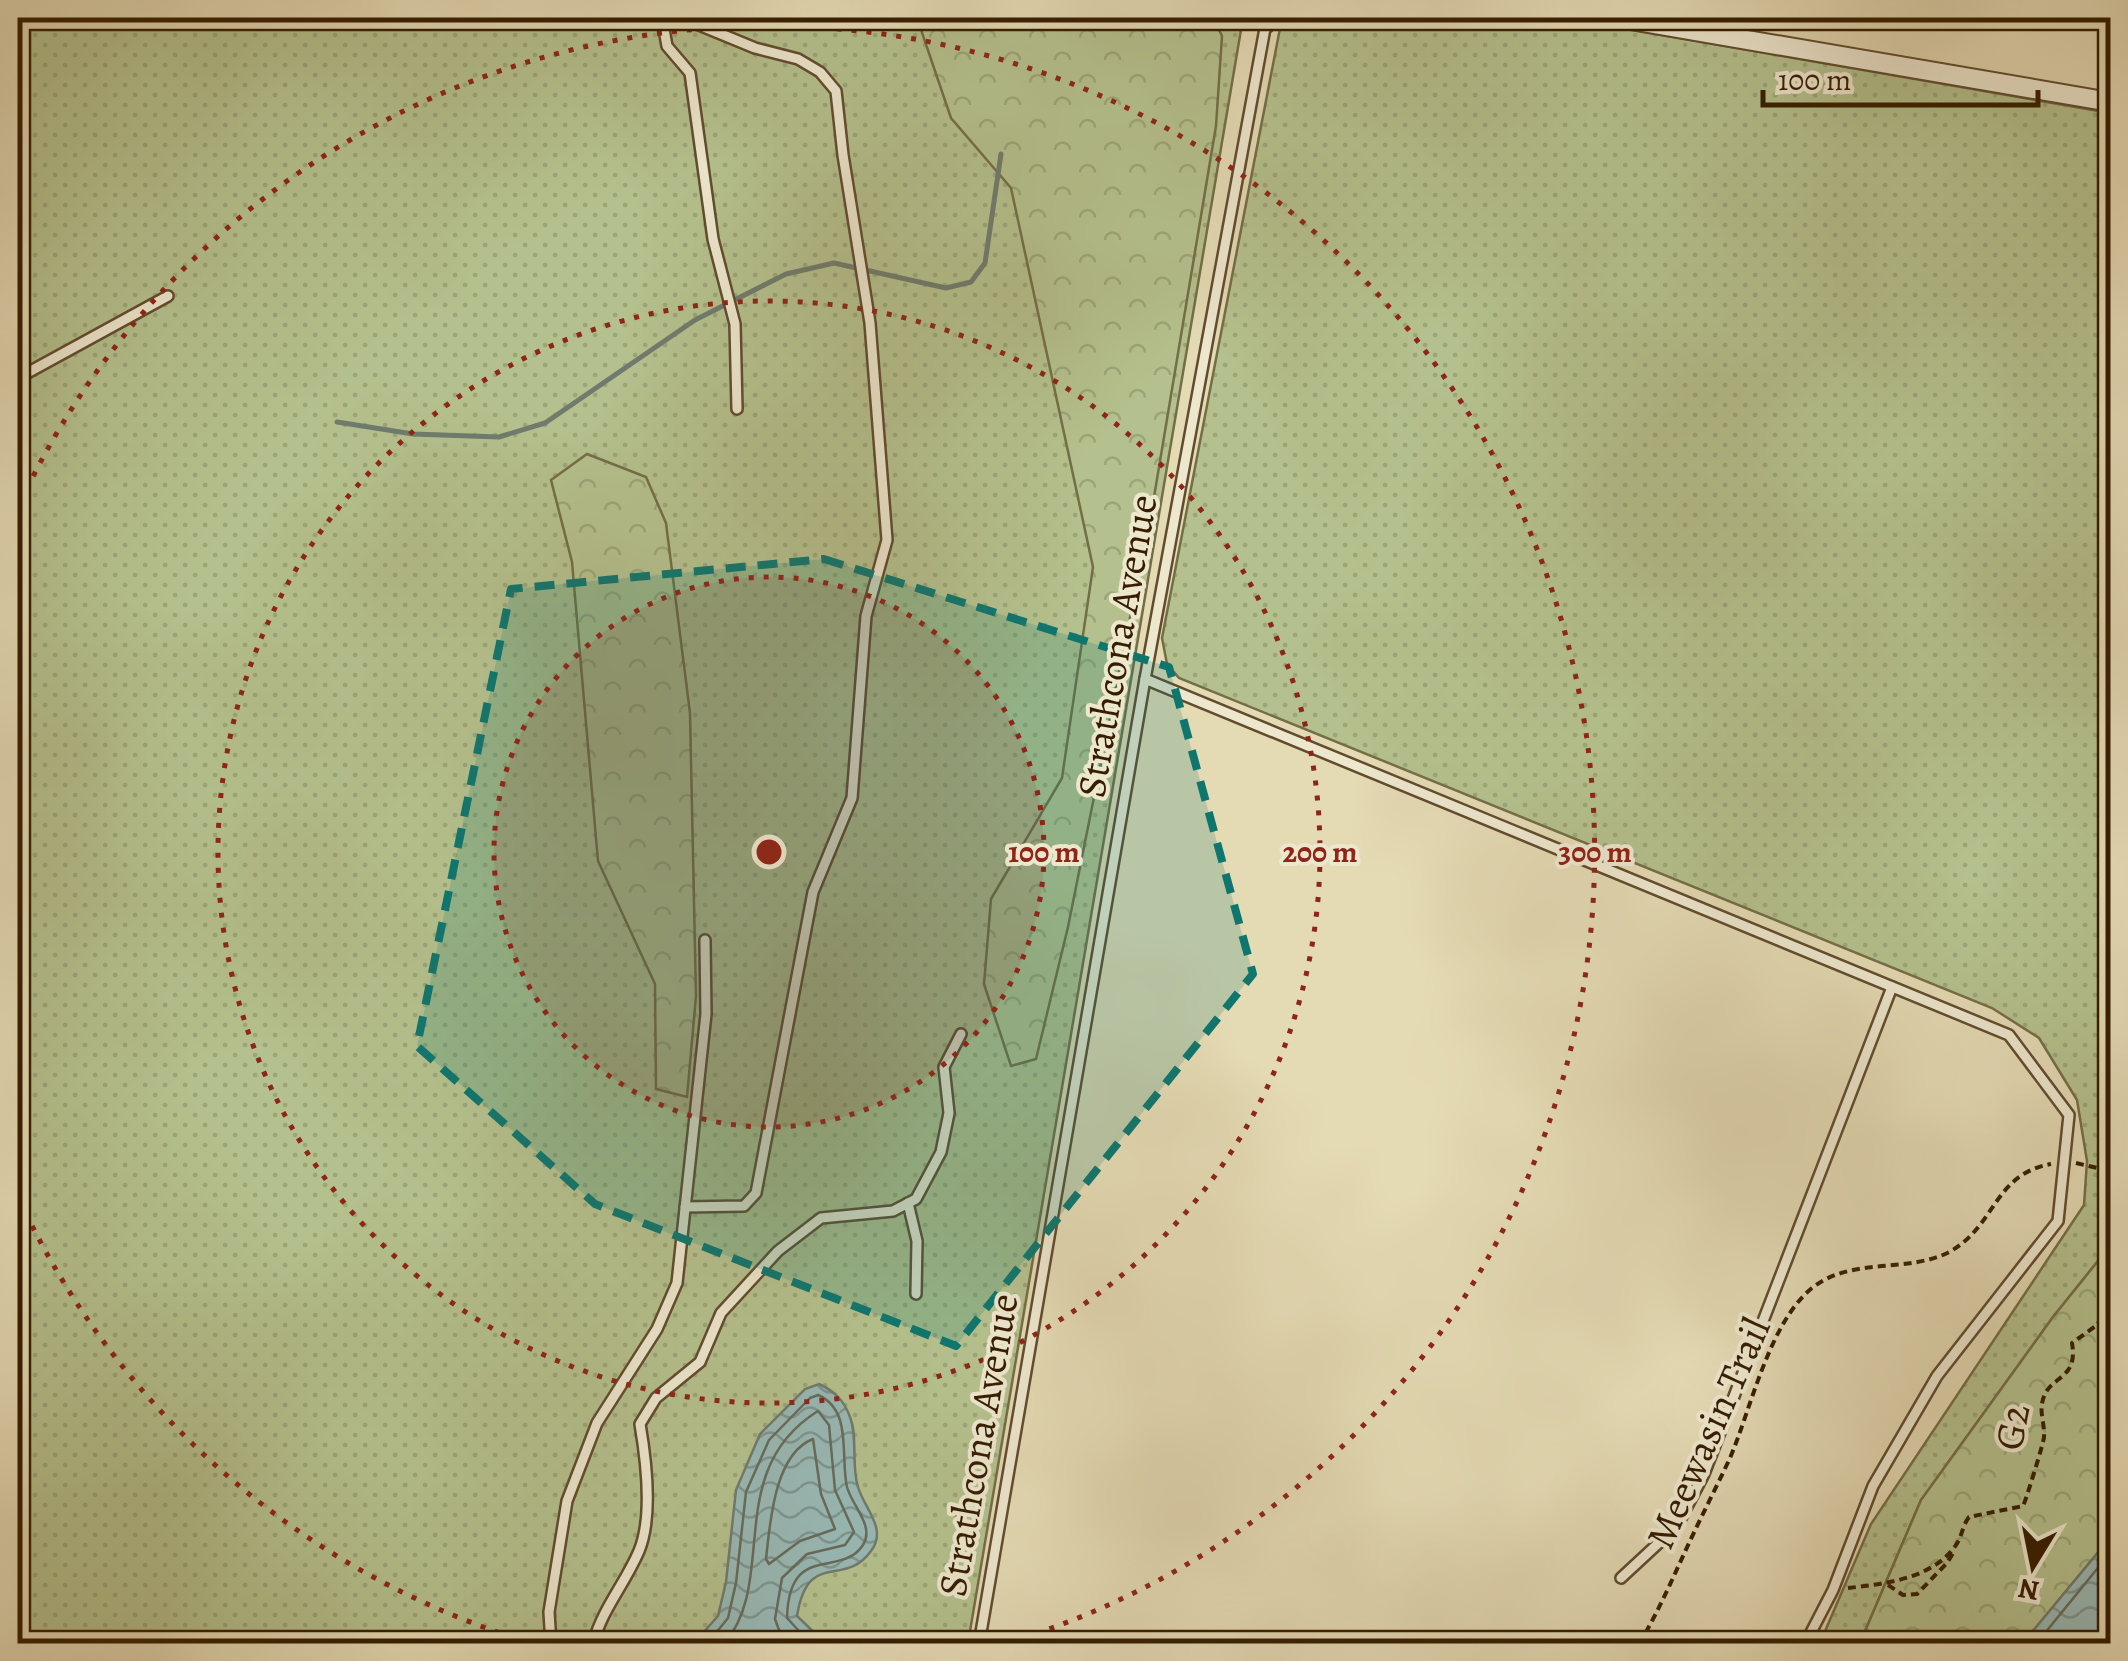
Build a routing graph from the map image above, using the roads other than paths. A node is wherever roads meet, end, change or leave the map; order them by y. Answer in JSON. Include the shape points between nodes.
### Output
{"nodes":[{"id":1,"x":662,"y":18,"type":"edge"},
{"id":2,"x":682,"y":18,"type":"edge"},
{"id":3,"x":1619,"y":18,"type":"edge"},
{"id":4,"x":1267,"y":20,"type":"edge"},
{"id":5,"x":2110,"y":102,"type":"edge"},
{"id":6,"x":168,"y":296,"type":"dead end"},
{"id":7,"x":18,"y":378,"type":"edge"},
{"id":8,"x":737,"y":409,"type":"dead end"},
{"id":9,"x":1145,"y":680,"type":"junction"},
{"id":10,"x":705,"y":940,"type":"dead end"},
{"id":11,"x":1892,"y":987,"type":"junction"},
{"id":12,"x":961,"y":1034,"type":"dead end"},
{"id":13,"x":908,"y":1204,"type":"junction"},
{"id":14,"x":685,"y":1208,"type":"junction"},
{"id":15,"x":916,"y":1294,"type":"dead end"},
{"id":16,"x":1621,"y":1578,"type":"dead end"},
{"id":17,"x":550,"y":1644,"type":"edge"},
{"id":18,"x":593,"y":1644,"type":"edge"},
{"id":19,"x":980,"y":1644,"type":"edge"},
{"id":20,"x":1805,"y":1644,"type":"edge"}],
"edges":[{"from":1,"to":8,"type":"lane","via":[[667,46],[690,73],[714,240],[735,324]]},
{"from":2,"to":14,"type":"lane","via":[[798,59],[836,90],[870,324],[887,540],[866,616],[852,798],[813,892],[756,1193],[744,1206]]},
{"from":3,"to":5,"type":"street"},
{"from":4,"to":9,"type":"lane","name":"Strathcona Avenue"},
{"from":6,"to":7,"type":"lane"},
{"from":9,"to":11,"type":"lane"},
{"from":9,"to":19,"type":"lane","name":"Strathcona Avenue"},
{"from":10,"to":14,"type":"lane","via":[[706,1014]]},
{"from":11,"to":16,"type":"lane","via":[[1704,1474],[1677,1526]]},
{"from":11,"to":20,"type":"lane","via":[[2009,1035],[2068,1116],[2058,1221],[1937,1376],[1873,1486]]},
{"from":12,"to":13,"type":"lane","via":[[944,1067],[949,1114],[941,1152]]},
{"from":13,"to":15,"type":"lane"},
{"from":13,"to":18,"type":"lane","via":[[821,1218],[806,1229],[721,1313],[700,1362],[656,1398],[640,1424],[647,1464],[640,1548],[599,1620]]},
{"from":14,"to":17,"type":"lane","via":[[677,1284],[597,1423],[567,1502]]}]}
